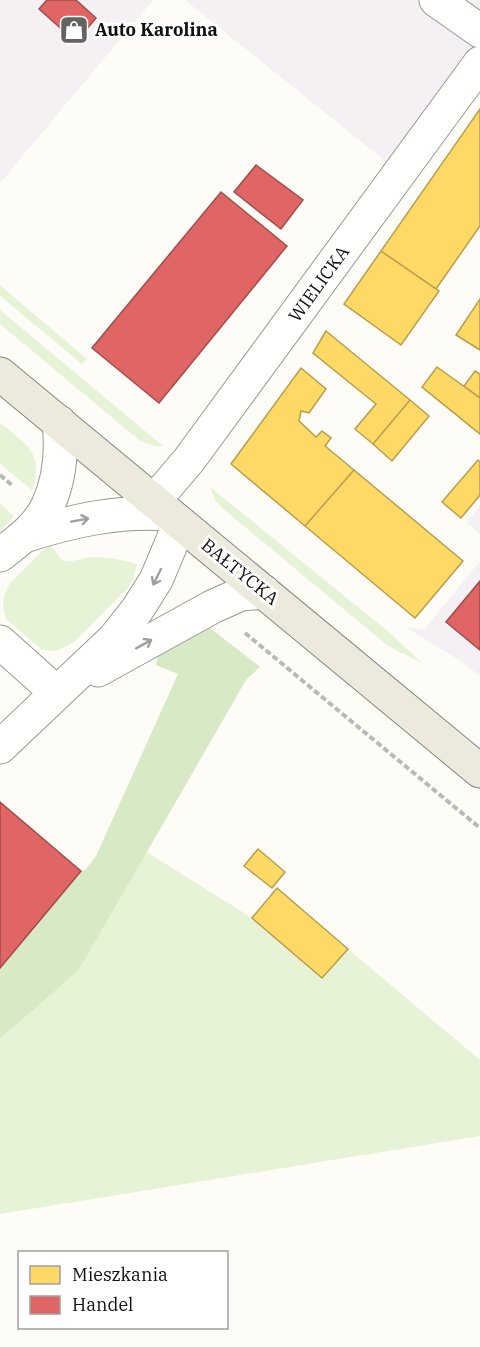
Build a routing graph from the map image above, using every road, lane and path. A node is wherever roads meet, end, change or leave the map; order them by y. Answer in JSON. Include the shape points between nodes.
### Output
{"nodes":[{"id":1,"x":436,"y":0,"type":"edge"},
{"id":2,"x":480,"y":31,"type":"edge"},
{"id":3,"x":480,"y":63,"type":"edge"},
{"id":4,"x":0,"y":374,"type":"edge"},
{"id":5,"x":59,"y":422,"type":"junction"},
{"id":6,"x":168,"y":513,"type":"junction"},
{"id":7,"x":12,"y":546,"type":"edge"},
{"id":8,"x":264,"y":592,"type":"junction"},
{"id":9,"x":239,"y":629,"type":"dead end"},
{"id":10,"x":0,"y":642,"type":"edge"},
{"id":11,"x":57,"y":693,"type":"junction"},
{"id":12,"x":0,"y":747,"type":"edge"},
{"id":13,"x":480,"y":771,"type":"edge"},
{"id":14,"x":480,"y":828,"type":"edge"}],
"edges":[{"from":1,"to":2,"type":"street"},
{"from":3,"to":6,"type":"street","name":"WIELICKA","via":[[189,459]]},
{"from":4,"to":5,"type":"main road","name":"BAŁTYCKA"},
{"from":5,"to":6,"type":"main road","name":"BAŁTYCKA"},
{"from":5,"to":7,"type":"street","via":[[59,464],[48,505]]},
{"from":7,"to":6,"type":"street","one_way":true,"via":[[61,524],[83,519]]},
{"from":6,"to":8,"type":"main road","name":"BAŁTYCKA"},
{"from":6,"to":11,"type":"street","name":"WIELICKA","one_way":true,"via":[[156,580],[114,639]]},
{"from":11,"to":8,"type":"street","one_way":true,"via":[[212,607],[241,594]]},
{"from":8,"to":13,"type":"main road","name":"BAŁTYCKA"},
{"from":9,"to":14,"type":"path"},
{"from":10,"to":11,"type":"street"},
{"from":11,"to":12,"type":"street"}]}
